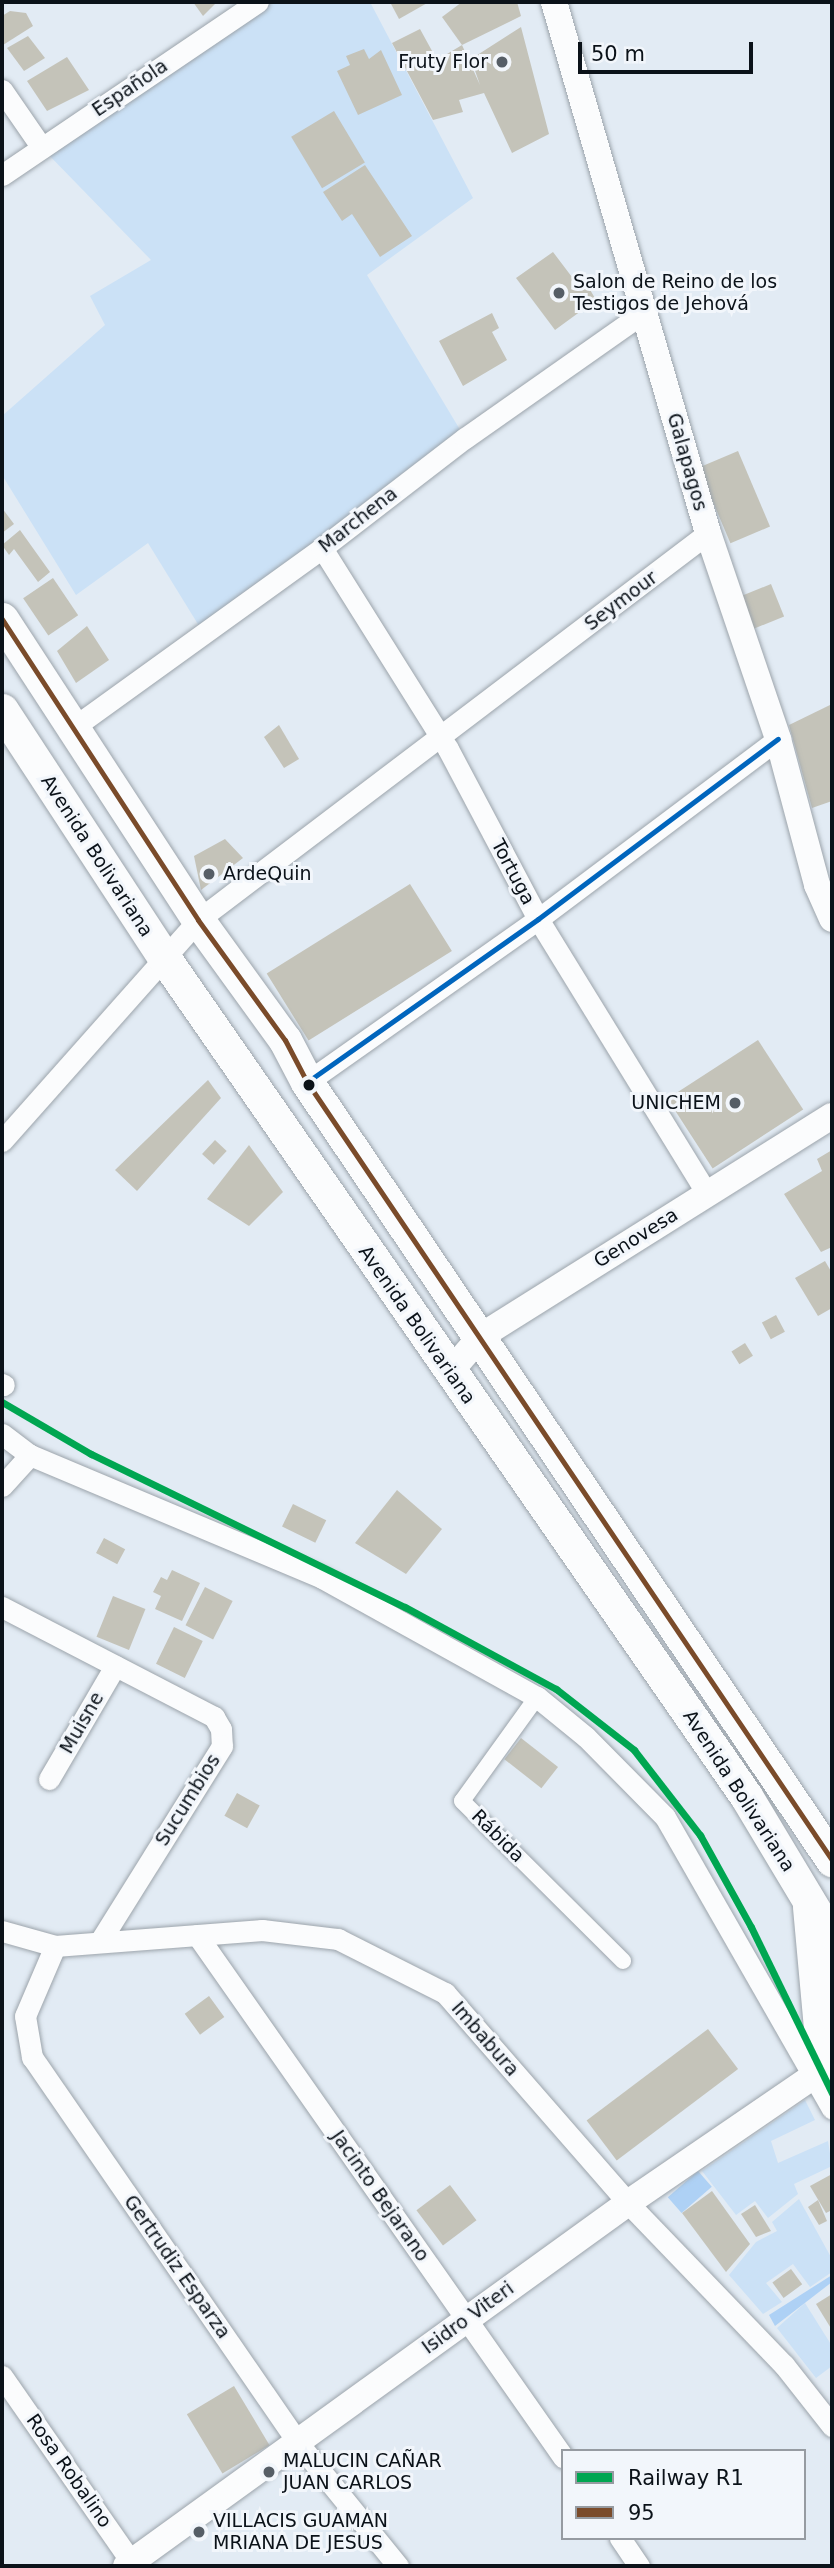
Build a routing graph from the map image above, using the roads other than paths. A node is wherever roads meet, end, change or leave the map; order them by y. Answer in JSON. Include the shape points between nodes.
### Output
{"nodes":[{"id":1,"x":258,"y":2,"type":"edge"},
{"id":2,"x":554,"y":2,"type":"edge"},
{"id":3,"x":2,"y":90,"type":"edge"},
{"id":4,"x":42,"y":148,"type":"junction"},
{"id":5,"x":2,"y":176,"type":"edge"},
{"id":6,"x":643,"y":313,"type":"junction"},
{"id":7,"x":708,"y":533,"type":"junction"},
{"id":8,"x":322,"y":548,"type":"junction"},
{"id":9,"x":2,"y":619,"type":"edge"},
{"id":10,"x":2,"y":710,"type":"edge"},
{"id":11,"x":74,"y":727,"type":"junction"},
{"id":12,"x":440,"y":737,"type":"junction"},
{"id":13,"x":778,"y":739,"type":"junction"},
{"id":14,"x":538,"y":919,"type":"junction"},
{"id":15,"x":832,"y":919,"type":"edge"},
{"id":16,"x":198,"y":920,"type":"junction"},
{"id":17,"x":163,"y":956,"type":"junction"},
{"id":18,"x":307,"y":1082,"type":"junction"},
{"id":19,"x":832,"y":1116,"type":"edge"},
{"id":20,"x":2,"y":1141,"type":"edge"},
{"id":21,"x":707,"y":1194,"type":"junction"},
{"id":22,"x":481,"y":1336,"type":"junction"},
{"id":23,"x":450,"y":1372,"type":"junction"},
{"id":24,"x":2,"y":1434,"type":"edge"},
{"id":25,"x":30,"y":1455,"type":"junction"},
{"id":26,"x":2,"y":1486,"type":"edge"},
{"id":27,"x":2,"y":1607,"type":"edge"},
{"id":28,"x":114,"y":1666,"type":"junction"},
{"id":29,"x":537,"y":1698,"type":"junction"},
{"id":30,"x":49,"y":1779,"type":"dead end"},
{"id":31,"x":832,"y":1860,"type":"edge"},
{"id":32,"x":808,"y":1898,"type":"junction"},
{"id":33,"x":2,"y":1931,"type":"edge"},
{"id":34,"x":197,"y":1935,"type":"junction"},
{"id":35,"x":832,"y":1939,"type":"edge"},
{"id":36,"x":100,"y":1941,"type":"junction"},
{"id":37,"x":55,"y":1946,"type":"junction"},
{"id":38,"x":623,"y":1961,"type":"dead end"},
{"id":39,"x":824,"y":2078,"type":"edge"},
{"id":40,"x":832,"y":2109,"type":"edge"},
{"id":41,"x":628,"y":2203,"type":"junction"},
{"id":42,"x":467,"y":2319,"type":"junction"},
{"id":43,"x":2,"y":2376,"type":"edge"},
{"id":44,"x":832,"y":2426,"type":"edge"},
{"id":45,"x":298,"y":2443,"type":"junction"},
{"id":46,"x":561,"y":2453,"type":"edge"},
{"id":47,"x":621,"y":2540,"type":"edge"},
{"id":48,"x":130,"y":2565,"type":"edge"},
{"id":49,"x":398,"y":2566,"type":"edge"},
{"id":50,"x":639,"y":2566,"type":"edge"}],
"edges":[{"from":1,"to":4,"type":"street","name":"Española"},
{"from":2,"to":6,"type":"street","name":"Galapagos"},
{"from":3,"to":4,"type":"street"},
{"from":4,"to":5,"type":"street","name":"Española"},
{"from":6,"to":7,"type":"street","name":"Galapagos"},
{"from":6,"to":8,"type":"street","name":"Marchena","via":[[465,438]]},
{"from":7,"to":12,"type":"street","name":"Seymour"},
{"from":7,"to":13,"type":"street","name":"Galapagos"},
{"from":8,"to":11,"type":"street","name":"Marchena"},
{"from":8,"to":12,"type":"street","name":"Tortuga"},
{"from":9,"to":11,"type":"main road","name":"Avenida Bolivariana"},
{"from":10,"to":17,"type":"main road","name":"Avenida Bolivariana"},
{"from":11,"to":16,"type":"main road","name":"Avenida Bolivariana"},
{"from":12,"to":14,"type":"street","name":"Tortuga"},
{"from":12,"to":16,"type":"street","name":"Seymour"},
{"from":13,"to":14,"type":"street"},
{"from":13,"to":15,"type":"street","name":"Galapagos","via":[[817,885]]},
{"from":14,"to":18,"type":"street"},
{"from":14,"to":21,"type":"street","name":"Tortuga"},
{"from":16,"to":17,"type":"street","name":"Seymour"},
{"from":16,"to":18,"type":"main road","name":"Avenida Bolivariana","via":[[285,1040]]},
{"from":17,"to":20,"type":"street","name":"Seymour"},
{"from":17,"to":23,"type":"main road","name":"Avenida Bolivariana"},
{"from":18,"to":22,"type":"main road","name":"Avenida Bolivariana"},
{"from":19,"to":21,"type":"street","name":"Genovesa"},
{"from":21,"to":22,"type":"street","name":"Genovesa"},
{"from":22,"to":23,"type":"street","name":"Genovesa"},
{"from":22,"to":31,"type":"main road","name":"Avenida Bolivariana"},
{"from":23,"to":32,"type":"main road","name":"Avenida Bolivariana","via":[[746,1796]]},
{"from":24,"to":25,"type":"street"},
{"from":25,"to":26,"type":"street"},
{"from":25,"to":29,"type":"street","via":[[322,1578]]},
{"from":27,"to":28,"type":"street","name":"Sucumbios"},
{"from":28,"to":30,"type":"street","name":"Muisne"},
{"from":28,"to":36,"type":"street","name":"Sucumbios","via":[[214,1717],[221,1729],[222,1746]]},
{"from":29,"to":38,"type":"street","name":"Rábida","via":[[463,1801]]},
{"from":29,"to":39,"type":"street","via":[[586,1737],[665,1816]]},
{"from":32,"to":35,"type":"main road","name":"Avenida Bolivariana"},
{"from":32,"to":39,"type":"main road","via":[[821,2039],[815,2057]]},
{"from":33,"to":37,"type":"street","name":"Imbabura"},
{"from":34,"to":36,"type":"street","name":"Imbabura"},
{"from":34,"to":41,"type":"street","name":"Imbabura","via":[[262,1930],[338,1939],[445,1993]]},
{"from":34,"to":42,"type":"street","name":"Jacinto Bejarano"},
{"from":36,"to":37,"type":"street","name":"Imbabura"},
{"from":37,"to":45,"type":"street","name":"Gertrudiz Esparza","via":[[25,2016],[32,2057]]},
{"from":39,"to":40,"type":"street"},
{"from":39,"to":41,"type":"street","name":"Isidro Viteri"},
{"from":41,"to":42,"type":"street","name":"Isidro Viteri"},
{"from":41,"to":44,"type":"street","name":"Imbabura","via":[[784,2365]]},
{"from":42,"to":45,"type":"street","name":"Isidro Viteri"},
{"from":42,"to":46,"type":"street","name":"Jacinto Bejarano"},
{"from":43,"to":48,"type":"street","name":"Rosa Robalino"},
{"from":45,"to":48,"type":"street","name":"Isidro Viteri"},
{"from":45,"to":49,"type":"street","name":"Gertrudiz Esparza"},
{"from":47,"to":50,"type":"street"}]}
